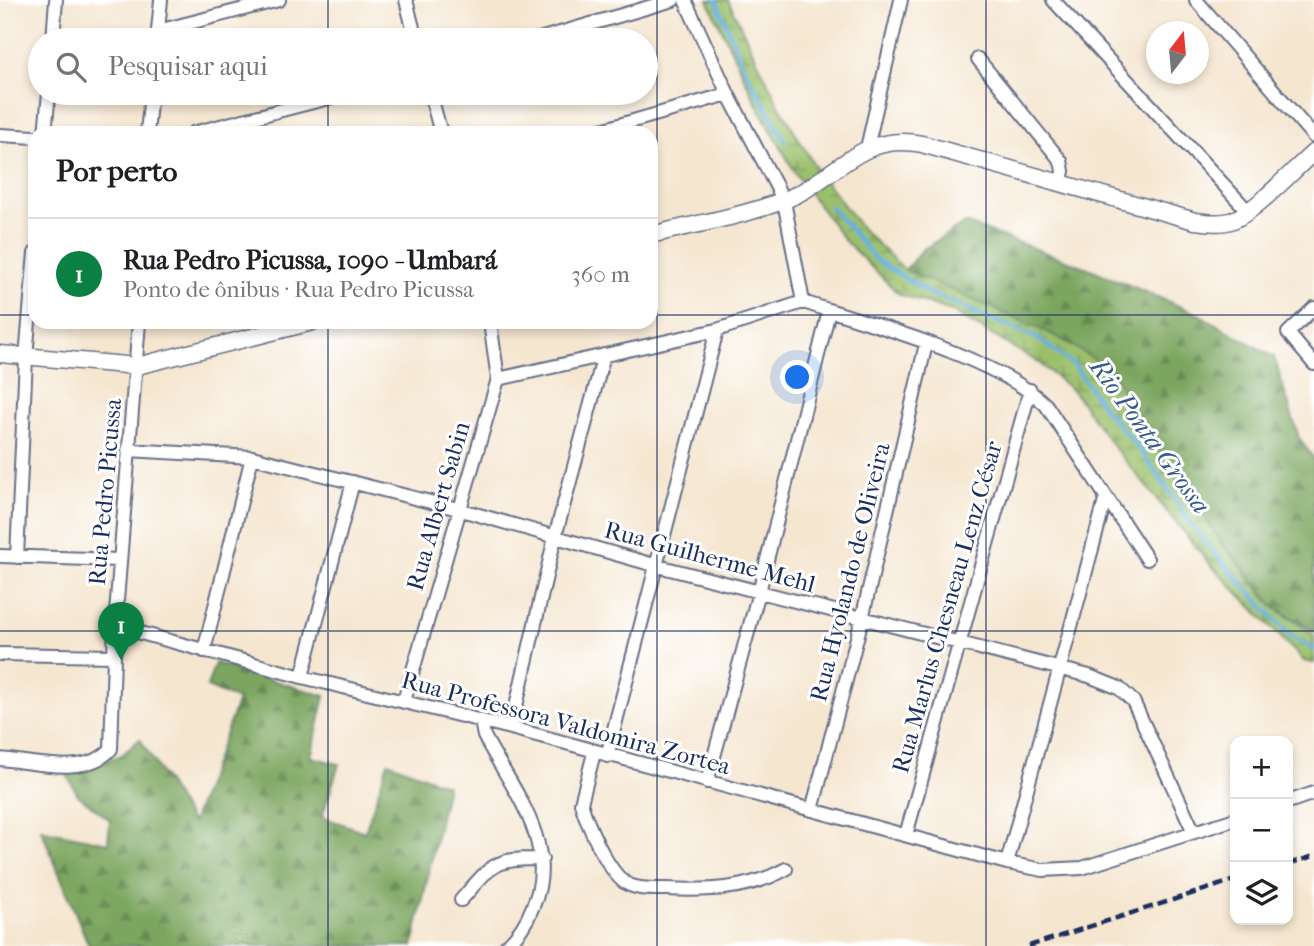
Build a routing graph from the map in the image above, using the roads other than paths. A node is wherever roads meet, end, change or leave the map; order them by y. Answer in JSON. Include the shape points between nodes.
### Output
{"nodes":[{"id":1,"x":56,"y":0,"type":"edge"},
{"id":2,"x":161,"y":0,"type":"edge"},
{"id":3,"x":279,"y":0,"type":"edge"},
{"id":4,"x":406,"y":0,"type":"edge"},
{"id":5,"x":673,"y":0,"type":"edge"},
{"id":6,"x":685,"y":0,"type":"edge"},
{"id":7,"x":901,"y":0,"type":"edge"},
{"id":8,"x":1053,"y":0,"type":"edge"},
{"id":9,"x":1196,"y":0,"type":"edge"},
{"id":10,"x":54,"y":28,"type":"edge"},
{"id":11,"x":158,"y":28,"type":"edge"},
{"id":12,"x":184,"y":28,"type":"edge"},
{"id":13,"x":413,"y":28,"type":"edge"},
{"id":14,"x":577,"y":28,"type":"edge"},
{"id":15,"x":978,"y":59,"type":"dead end"},
{"id":16,"x":728,"y":94,"type":"junction"},
{"id":17,"x":48,"y":105,"type":"edge"},
{"id":18,"x":150,"y":105,"type":"edge"},
{"id":19,"x":302,"y":105,"type":"edge"},
{"id":20,"x":433,"y":105,"type":"edge"},
{"id":21,"x":46,"y":126,"type":"edge"},
{"id":22,"x":148,"y":126,"type":"edge"},
{"id":23,"x":221,"y":126,"type":"edge"},
{"id":24,"x":439,"y":126,"type":"edge"},
{"id":25,"x":616,"y":126,"type":"edge"},
{"id":26,"x":0,"y":135,"type":"edge"},
{"id":27,"x":28,"y":137,"type":"edge"},
{"id":28,"x":1314,"y":137,"type":"edge"},
{"id":29,"x":867,"y":148,"type":"junction"},
{"id":30,"x":1314,"y":152,"type":"edge"},
{"id":31,"x":1061,"y":182,"type":"junction"},
{"id":32,"x":784,"y":201,"type":"junction"},
{"id":33,"x":1247,"y":210,"type":"junction"},
{"id":34,"x":658,"y":233,"type":"edge"},
{"id":35,"x":803,"y":302,"type":"junction"},
{"id":36,"x":1314,"y":308,"type":"edge"},
{"id":37,"x":829,"y":311,"type":"junction"},
{"id":38,"x":28,"y":329,"type":"edge"},
{"id":39,"x":139,"y":329,"type":"edge"},
{"id":40,"x":284,"y":329,"type":"edge"},
{"id":41,"x":492,"y":329,"type":"edge"},
{"id":42,"x":717,"y":330,"type":"junction"},
{"id":43,"x":926,"y":344,"type":"junction"},
{"id":44,"x":0,"y":354,"type":"edge"},
{"id":45,"x":604,"y":355,"type":"junction"},
{"id":46,"x":26,"y":356,"type":"junction"},
{"id":47,"x":1314,"y":364,"type":"edge"},
{"id":48,"x":137,"y":366,"type":"junction"},
{"id":49,"x":498,"y":379,"type":"junction"},
{"id":50,"x":1030,"y":390,"type":"junction"},
{"id":51,"x":128,"y":450,"type":"junction"},
{"id":52,"x":252,"y":457,"type":"junction"},
{"id":53,"x":353,"y":482,"type":"junction"},
{"id":54,"x":1106,"y":497,"type":"junction"},
{"id":55,"x":458,"y":509,"type":"junction"},
{"id":56,"x":555,"y":537,"type":"junction"},
{"id":57,"x":0,"y":556,"type":"edge"},
{"id":58,"x":16,"y":557,"type":"junction"},
{"id":59,"x":1147,"y":559,"type":"dead end"},
{"id":60,"x":119,"y":560,"type":"junction"},
{"id":61,"x":654,"y":565,"type":"junction"},
{"id":62,"x":759,"y":592,"type":"junction"},
{"id":63,"x":862,"y":619,"type":"junction"},
{"id":64,"x":115,"y":626,"type":"junction"},
{"id":65,"x":958,"y":643,"type":"junction"},
{"id":66,"x":204,"y":651,"type":"junction"},
{"id":67,"x":0,"y":654,"type":"edge"},
{"id":68,"x":114,"y":656,"type":"junction"},
{"id":69,"x":1061,"y":669,"type":"junction"},
{"id":70,"x":302,"y":677,"type":"junction"},
{"id":71,"x":404,"y":701,"type":"junction"},
{"id":72,"x":481,"y":721,"type":"junction"},
{"id":73,"x":511,"y":728,"type":"junction"},
{"id":74,"x":600,"y":754,"type":"junction"},
{"id":75,"x":0,"y":759,"type":"edge"},
{"id":76,"x":707,"y":782,"type":"junction"},
{"id":77,"x":1314,"y":793,"type":"edge"},
{"id":78,"x":1293,"y":800,"type":"edge"},
{"id":79,"x":812,"y":810,"type":"junction"},
{"id":80,"x":1230,"y":821,"type":"edge"},
{"id":81,"x":1194,"y":832,"type":"junction"},
{"id":82,"x":906,"y":835,"type":"junction"},
{"id":83,"x":541,"y":859,"type":"junction"},
{"id":84,"x":1007,"y":863,"type":"junction"},
{"id":85,"x":786,"y":869,"type":"dead end"},
{"id":86,"x":461,"y":900,"type":"dead end"},
{"id":87,"x":506,"y":946,"type":"edge"}],
"edges":[{"from":1,"to":10,"type":"street"},
{"from":2,"to":11,"type":"street"},
{"from":3,"to":12,"type":"street"},
{"from":4,"to":13,"type":"street"},
{"from":5,"to":14,"type":"street"},
{"from":6,"to":16,"type":"street"},
{"from":7,"to":29,"type":"street"},
{"from":8,"to":33,"type":"street"},
{"from":9,"to":28,"type":"street"},
{"from":15,"to":31,"type":"street","via":[[1061,161]]},
{"from":16,"to":25,"type":"street"},
{"from":16,"to":32,"type":"street"},
{"from":17,"to":21,"type":"street"},
{"from":18,"to":22,"type":"street"},
{"from":19,"to":23,"type":"street"},
{"from":20,"to":24,"type":"street"},
{"from":26,"to":27,"type":"street"},
{"from":29,"to":31,"type":"street","via":[[901,140]]},
{"from":29,"to":32,"type":"street"},
{"from":30,"to":33,"type":"street"},
{"from":31,"to":33,"type":"street","via":[[1195,221],[1219,223]]},
{"from":32,"to":34,"type":"street"},
{"from":32,"to":35,"type":"street"},
{"from":35,"to":37,"type":"street"},
{"from":35,"to":42,"type":"street"},
{"from":36,"to":47,"type":"street","via":[[1288,333]]},
{"from":37,"to":43,"type":"street"},
{"from":37,"to":62,"type":"street"},
{"from":38,"to":46,"type":"street"},
{"from":39,"to":48,"type":"street","name":"Rua Pedro Picussa"},
{"from":40,"to":48,"type":"street"},
{"from":41,"to":49,"type":"street","name":"Rua Albert Sabin"},
{"from":42,"to":45,"type":"street"},
{"from":42,"to":61,"type":"street"},
{"from":43,"to":50,"type":"street","via":[[974,361]]},
{"from":43,"to":63,"type":"street","name":"Rua Hyolando de Oliveira"},
{"from":44,"to":46,"type":"street"},
{"from":45,"to":49,"type":"street"},
{"from":45,"to":56,"type":"street"},
{"from":46,"to":48,"type":"street"},
{"from":46,"to":58,"type":"street"},
{"from":48,"to":51,"type":"street","name":"Rua Pedro Picussa"},
{"from":49,"to":55,"type":"street","name":"Rua Albert Sabin"},
{"from":50,"to":54,"type":"street","via":[[1046,405]]},
{"from":50,"to":65,"type":"street","name":"Rua Marlus Chesneau Lenz César"},
{"from":51,"to":52,"type":"street","name":"Rua Guilherme Mehl"},
{"from":51,"to":60,"type":"street","name":"Rua Pedro Picussa"},
{"from":52,"to":53,"type":"street","name":"Rua Guilherme Mehl"},
{"from":52,"to":66,"type":"street"},
{"from":53,"to":55,"type":"street","name":"Rua Guilherme Mehl"},
{"from":53,"to":70,"type":"street"},
{"from":54,"to":59,"type":"street"},
{"from":54,"to":69,"type":"street"},
{"from":55,"to":56,"type":"street","name":"Rua Guilherme Mehl"},
{"from":55,"to":71,"type":"street","name":"Rua Albert Sabin"},
{"from":56,"to":61,"type":"street","name":"Rua Guilherme Mehl"},
{"from":56,"to":73,"type":"street"},
{"from":57,"to":58,"type":"street"},
{"from":58,"to":60,"type":"street"},
{"from":60,"to":64,"type":"street","name":"Rua Pedro Picussa"},
{"from":61,"to":62,"type":"street","name":"Rua Guilherme Mehl"},
{"from":61,"to":74,"type":"street"},
{"from":62,"to":63,"type":"street","name":"Rua Guilherme Mehl"},
{"from":62,"to":76,"type":"street"},
{"from":63,"to":65,"type":"street","name":"Rua Guilherme Mehl"},
{"from":63,"to":79,"type":"street","name":"Rua Hyolando de Oliveira"},
{"from":64,"to":66,"type":"street","name":"Rua Professora Valdomira Zortea"},
{"from":64,"to":68,"type":"street","name":"Rua Pedro Picussa"},
{"from":65,"to":69,"type":"street","name":"Rua Guilherme Mehl"},
{"from":65,"to":82,"type":"street","name":"Rua Marlus Chesneau Lenz César"},
{"from":66,"to":70,"type":"street","name":"Rua Professora Valdomira Zortea"},
{"from":67,"to":68,"type":"street"},
{"from":68,"to":75,"type":"street","name":"Rua Pedro Picussa","via":[[111,750],[102,760],[86,766]]},
{"from":69,"to":81,"type":"street","name":"Rua Guilherme Mehl","via":[[1126,693]]},
{"from":69,"to":84,"type":"street"},
{"from":70,"to":71,"type":"street","name":"Rua Professora Valdomira Zortea"},
{"from":71,"to":72,"type":"street","name":"Rua Professora Valdomira Zortea"},
{"from":72,"to":73,"type":"street","name":"Rua Professora Valdomira Zortea"},
{"from":72,"to":83,"type":"street","via":[[484,736],[536,830]]},
{"from":73,"to":74,"type":"street","name":"Rua Professora Valdomira Zortea"},
{"from":74,"to":76,"type":"street","name":"Rua Professora Valdomira Zortea"},
{"from":74,"to":85,"type":"street","via":[[581,803],[614,873],[626,884],[711,891],[768,879]]},
{"from":76,"to":79,"type":"street","name":"Rua Professora Valdomira Zortea"},
{"from":77,"to":78,"type":"street"},
{"from":79,"to":82,"type":"street","name":"Rua Professora Valdomira Zortea"},
{"from":80,"to":81,"type":"street","name":"Rua Professora Valdomira Zortea"},
{"from":81,"to":84,"type":"street","name":"Rua Professora Valdomira Zortea","via":[[1082,867],[1043,870]]},
{"from":82,"to":84,"type":"street","name":"Rua Professora Valdomira Zortea"},
{"from":83,"to":86,"type":"street","via":[[509,859],[491,866]]},
{"from":83,"to":87,"type":"street","via":[[541,888],[518,937]]}]}
